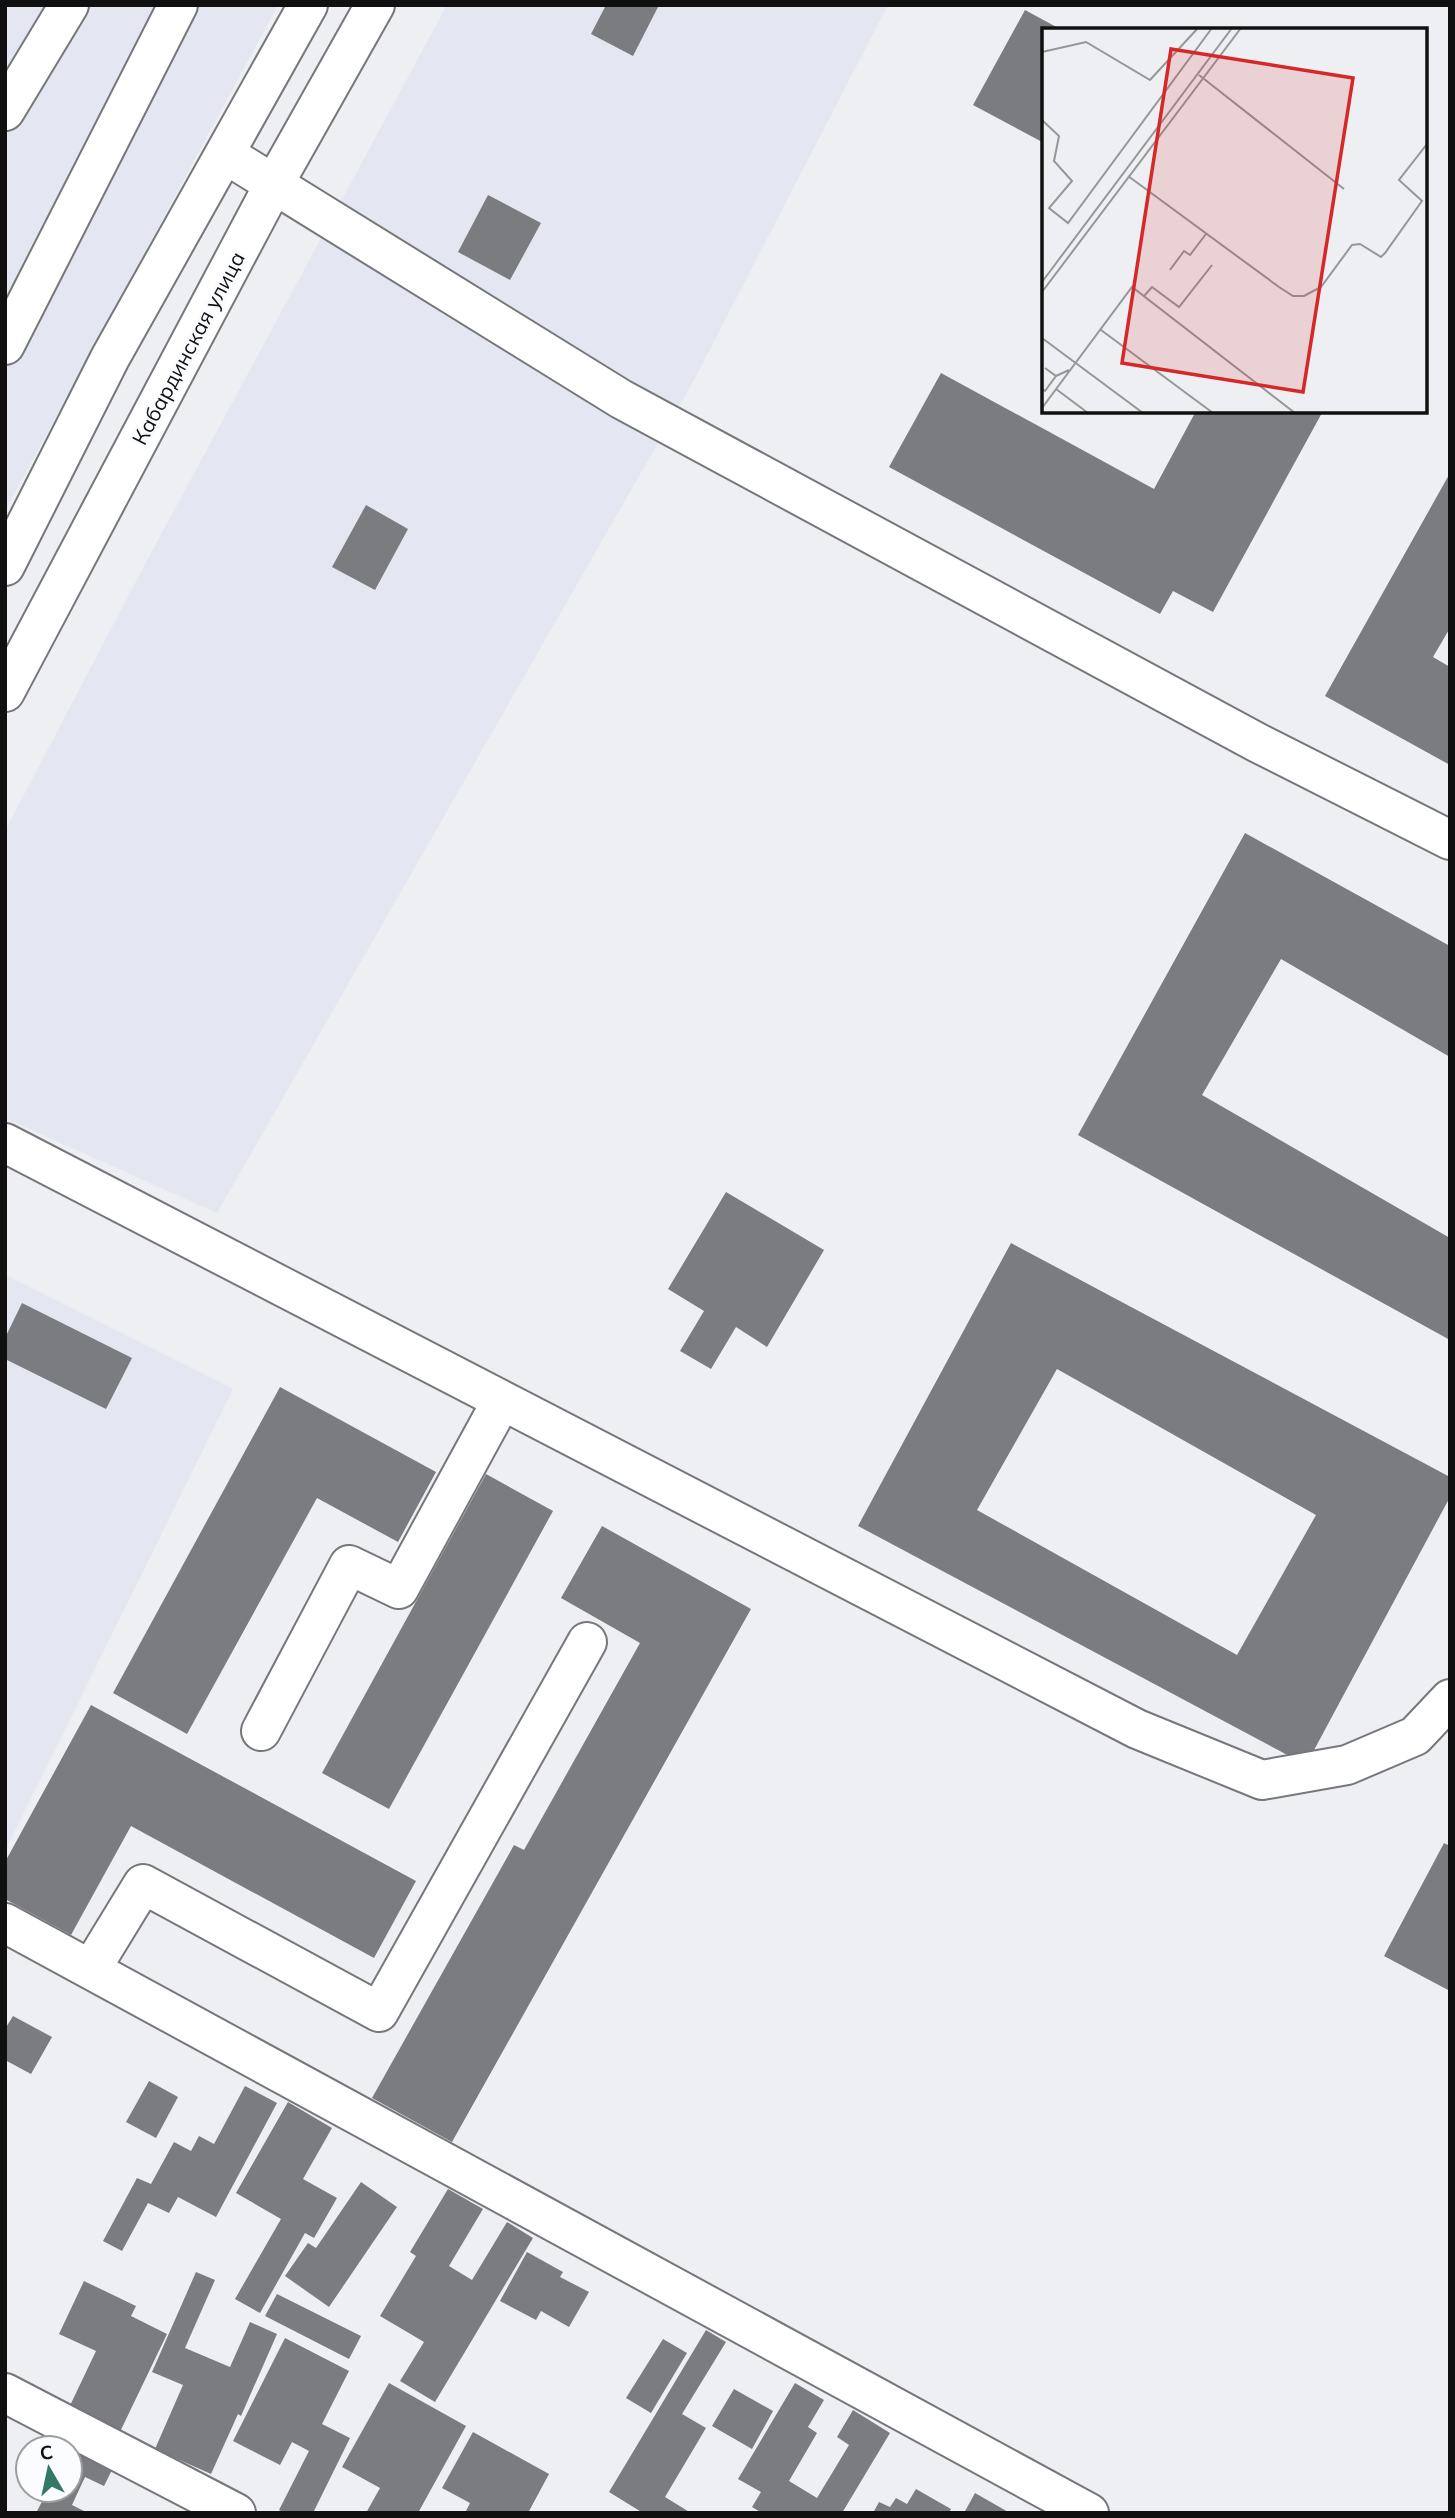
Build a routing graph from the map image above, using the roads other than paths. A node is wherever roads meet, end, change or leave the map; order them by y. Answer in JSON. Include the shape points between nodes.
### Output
{"nodes":[{"id":1,"x":69,"y":5,"type":"edge"},
{"id":2,"x":178,"y":5,"type":"edge"},
{"id":3,"x":308,"y":5,"type":"edge"},
{"id":4,"x":375,"y":5,"type":"edge"},
{"id":5,"x":5,"y":111,"type":"edge"},
{"id":6,"x":226,"y":154,"type":"junction"},
{"id":7,"x":274,"y":184,"type":"junction"},
{"id":8,"x":5,"y":345,"type":"edge"},
{"id":9,"x":5,"y":566,"type":"edge"},
{"id":10,"x":5,"y":692,"type":"edge"},
{"id":11,"x":1450,"y":840,"type":"edge"},
{"id":12,"x":5,"y":1143,"type":"edge"},
{"id":13,"x":501,"y":1402,"type":"junction"},
{"id":14,"x":587,"y":1642,"type":"dead end"},
{"id":15,"x":1450,"y":1699,"type":"edge"},
{"id":16,"x":261,"y":1731,"type":"dead end"},
{"id":17,"x":5,"y":1923,"type":"edge"},
{"id":18,"x":91,"y":1969,"type":"junction"},
{"id":19,"x":5,"y":2393,"type":"edge"},
{"id":20,"x":236,"y":2513,"type":"edge"},
{"id":21,"x":1089,"y":2513,"type":"edge"}],
"edges":[{"from":1,"to":5,"type":"main road"},
{"from":2,"to":8,"type":"main road"},
{"from":3,"to":6,"type":"main road"},
{"from":4,"to":7,"type":"main road","name":"Кабардинская улица"},
{"from":6,"to":7,"type":"main road"},
{"from":6,"to":9,"type":"main road","via":[[110,358]]},
{"from":7,"to":10,"type":"main road","name":"Кабардинская улица"},
{"from":7,"to":11,"type":"main road","via":[[621,399],[1258,743]]},
{"from":12,"to":13,"type":"main road"},
{"from":13,"to":15,"type":"main road","via":[[1137,1730],[1262,1780],[1347,1765],[1415,1736]]},
{"from":13,"to":16,"type":"main road","via":[[399,1590],[349,1565]]},
{"from":14,"to":18,"type":"main road","via":[[379,2012],[143,1884]]},
{"from":17,"to":18,"type":"main road"},
{"from":18,"to":21,"type":"main road"},
{"from":19,"to":20,"type":"main road"}]}
